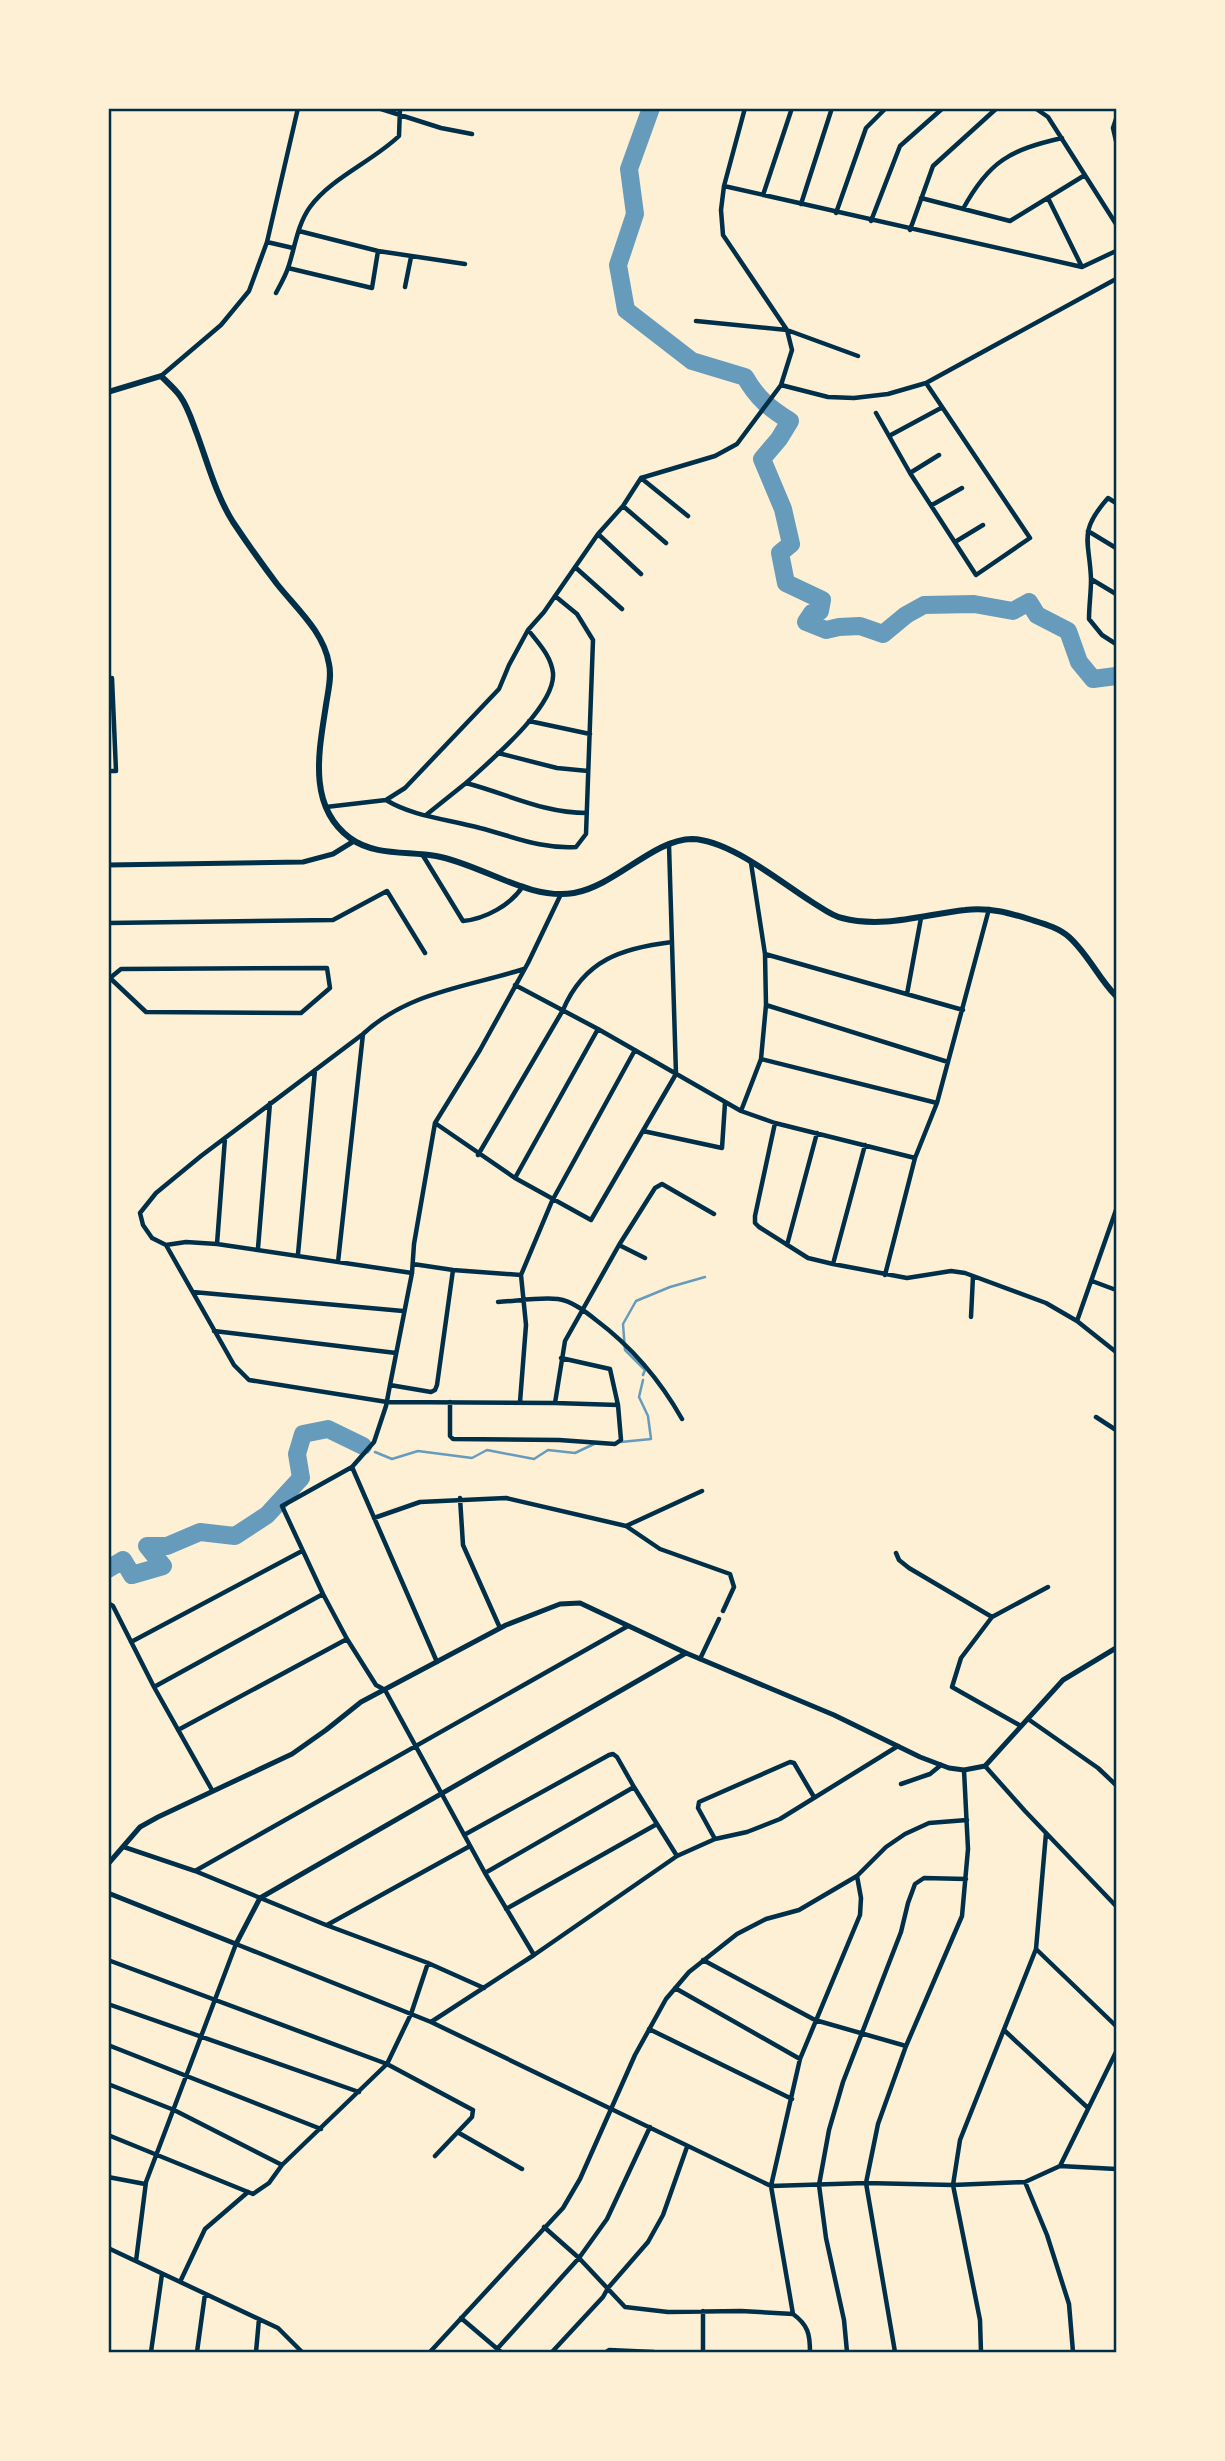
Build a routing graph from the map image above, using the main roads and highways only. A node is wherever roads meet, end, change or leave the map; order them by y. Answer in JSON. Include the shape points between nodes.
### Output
{"nodes":[{"id":1,"x":108,"y":392,"type":"edge"},
{"id":2,"x":1116,"y":996,"type":"edge"}],
"edges":[{"from":1,"to":2,"type":"main road","via":[[161,376],[180,396],[232,521],[324,648],[330,665],[320,792],[334,823],[354,841],[368,848],[438,856],[531,890],[561,894],[600,884],[668,845],[703,840],[842,918],[921,918],[989,909],[1049,925],[1069,937]]}]}
